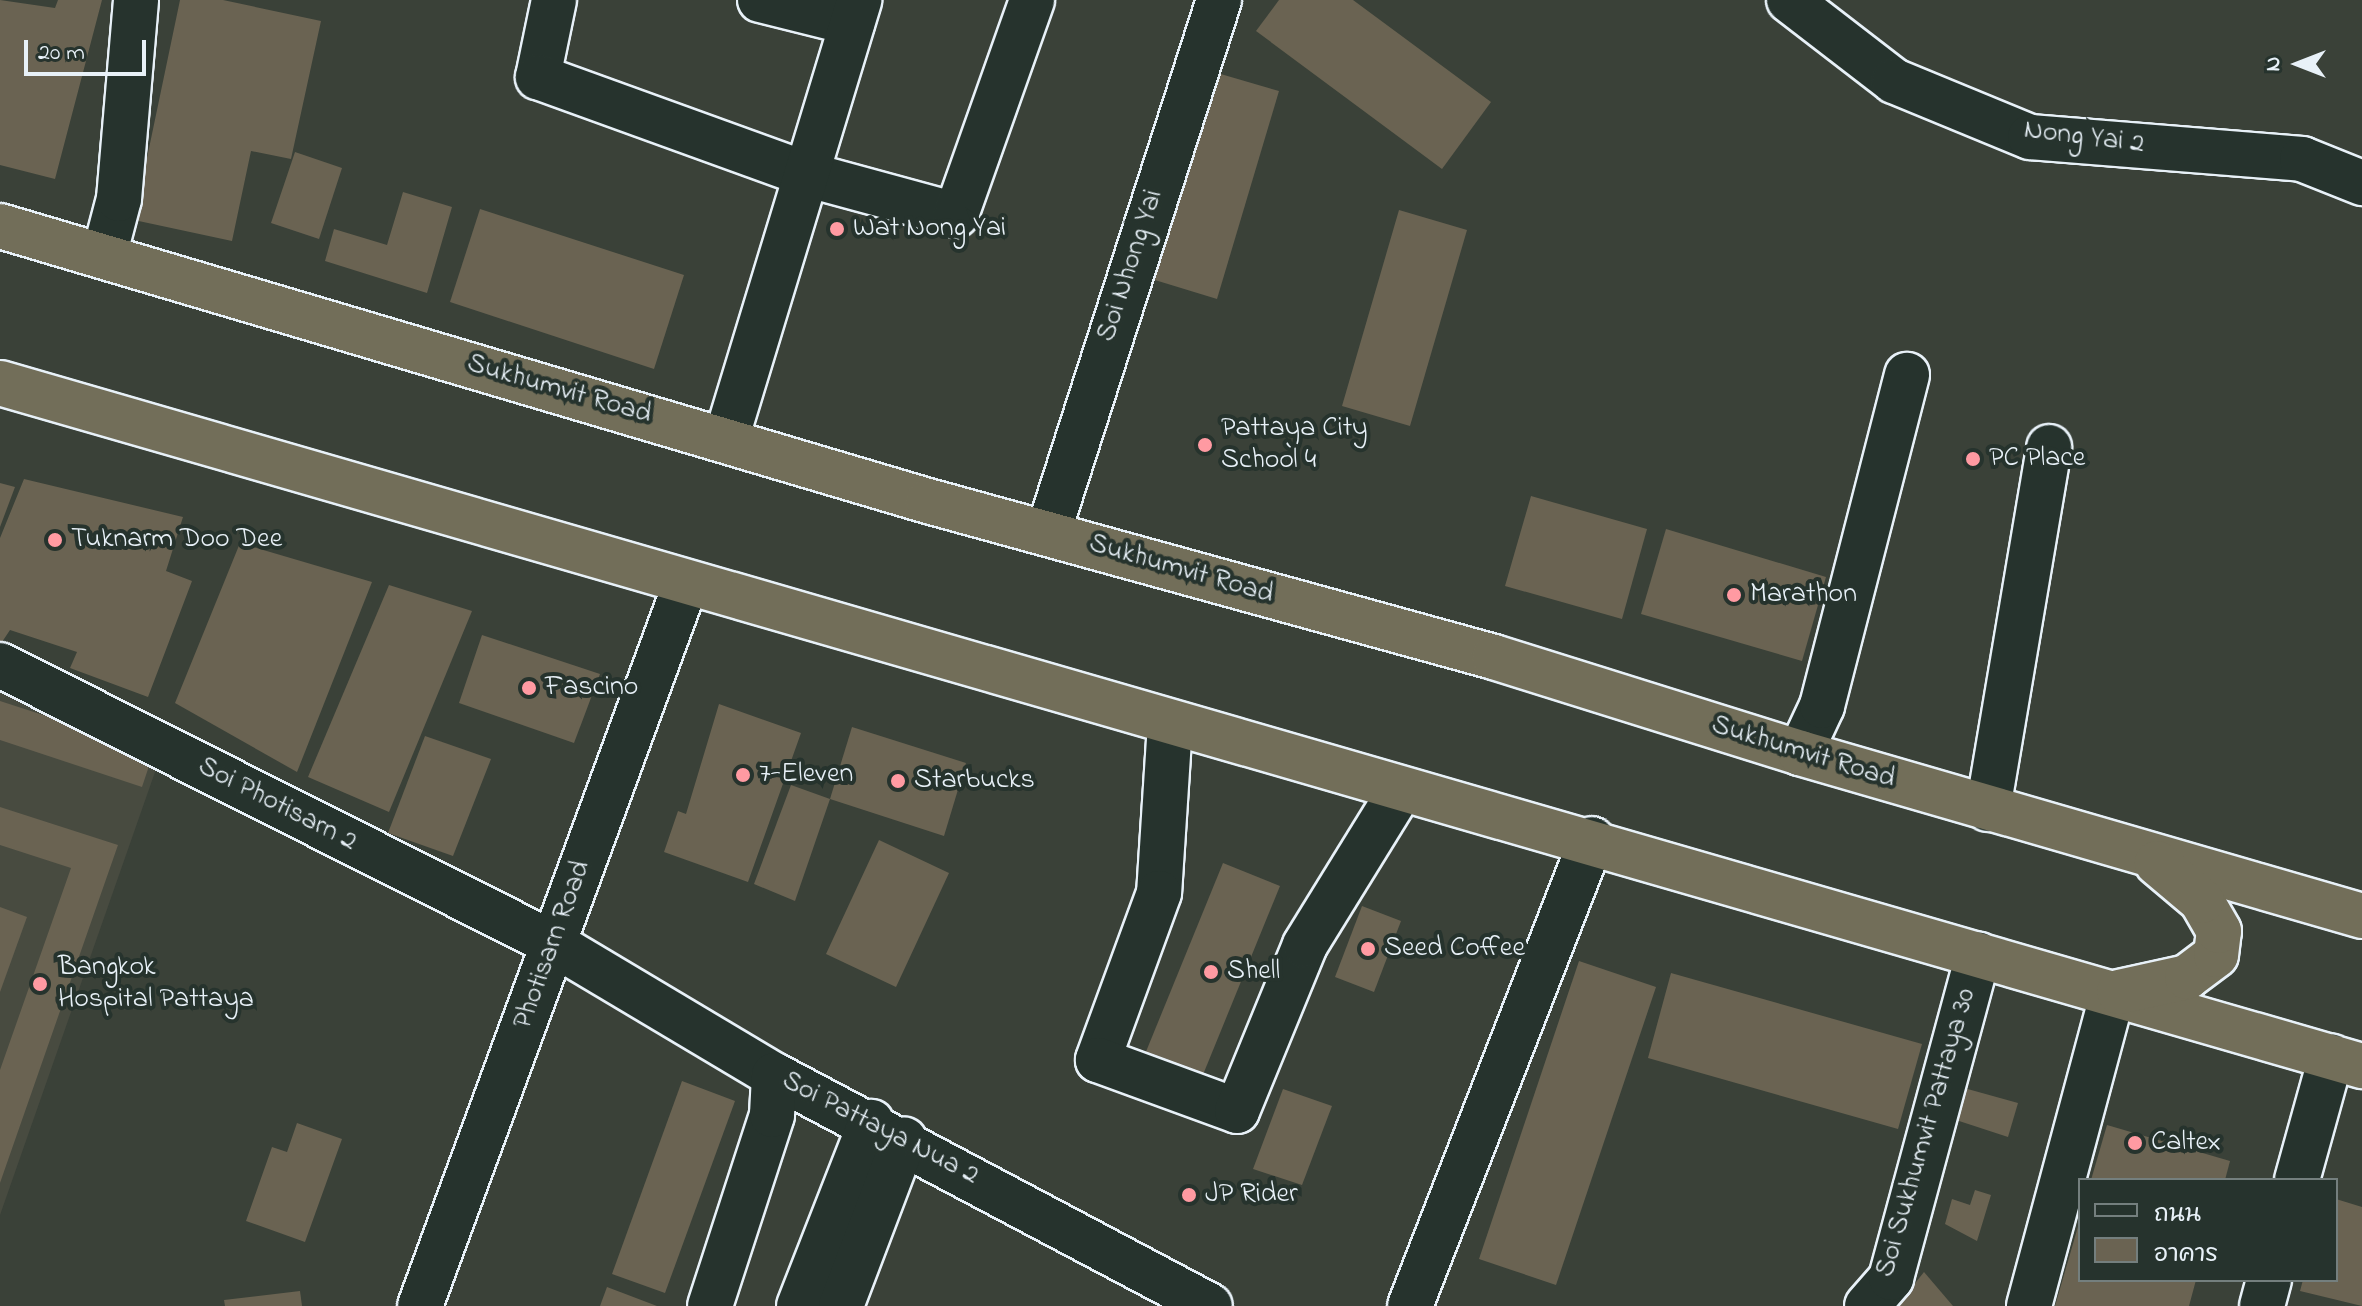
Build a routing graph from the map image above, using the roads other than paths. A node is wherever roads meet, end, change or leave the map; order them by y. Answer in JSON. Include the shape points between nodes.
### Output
{"nodes":[{"id":1,"x":136,"y":0,"type":"edge"},
{"id":2,"x":554,"y":0,"type":"edge"},
{"id":3,"x":760,"y":0,"type":"edge"},
{"id":4,"x":1032,"y":0,"type":"edge"},
{"id":5,"x":1219,"y":0,"type":"edge"},
{"id":6,"x":1789,"y":0,"type":"edge"},
{"id":7,"x":856,"y":12,"type":"edge"},
{"id":8,"x":809,"y":175,"type":"junction"},
{"id":9,"x":2362,"y":183,"type":"edge"},
{"id":10,"x":0,"y":226,"type":"edge"},
{"id":11,"x":104,"y":256,"type":"junction"},
{"id":12,"x":1907,"y":375,"type":"dead end"},
{"id":13,"x":0,"y":383,"type":"edge"},
{"id":14,"x":726,"y":439,"type":"junction"},
{"id":15,"x":2049,"y":447,"type":"dead end"},
{"id":16,"x":1048,"y":533,"type":"junction"},
{"id":17,"x":686,"y":583,"type":"junction"},
{"id":18,"x":0,"y":665,"type":"edge"},
{"id":19,"x":1170,"y":724,"type":"junction"},
{"id":20,"x":1800,"y":753,"type":"junction"},
{"id":21,"x":1400,"y":791,"type":"junction"},
{"id":22,"x":1988,"y":809,"type":"junction"},
{"id":23,"x":1592,"y":839,"type":"junction"},
{"id":24,"x":2146,"y":854,"type":"junction"},
{"id":25,"x":2362,"y":916,"type":"edge"},
{"id":26,"x":554,"y":944,"type":"junction"},
{"id":27,"x":1978,"y":955,"type":"junction"},
{"id":28,"x":2113,"y":993,"type":"junction"},
{"id":29,"x":2346,"y":1061,"type":"edge"},
{"id":30,"x":774,"y":1075,"type":"junction"},
{"id":31,"x":888,"y":1131,"type":"junction"},
{"id":32,"x":2298,"y":1178,"type":"edge"},
{"id":33,"x":2268,"y":1282,"type":"edge"},
{"id":34,"x":420,"y":1306,"type":"edge"},
{"id":35,"x":710,"y":1306,"type":"edge"},
{"id":36,"x":799,"y":1306,"type":"edge"},
{"id":37,"x":841,"y":1306,"type":"edge"},
{"id":38,"x":1210,"y":1306,"type":"edge"},
{"id":39,"x":1410,"y":1306,"type":"edge"},
{"id":40,"x":1867,"y":1306,"type":"edge"},
{"id":41,"x":2029,"y":1306,"type":"edge"},
{"id":42,"x":2262,"y":1306,"type":"edge"}],
"edges":[{"from":1,"to":11,"type":"street","via":[[119,199]]},
{"from":2,"to":8,"type":"street","via":[[538,77]]},
{"from":3,"to":7,"type":"street"},
{"from":4,"to":8,"type":"street","via":[[956,215]]},
{"from":5,"to":16,"type":"street","name":"Soi Nhong Yai"},
{"from":6,"to":9,"type":"street","name":"Nong Yai 2","via":[[1894,81],[2030,137],[2302,159]]},
{"from":7,"to":8,"type":"street"},
{"from":8,"to":14,"type":"street"},
{"from":10,"to":11,"type":"highway","name":"Sukhumvit Road"},
{"from":11,"to":14,"type":"highway","name":"Sukhumvit Road"},
{"from":12,"to":20,"type":"street","via":[[1822,706]]},
{"from":13,"to":17,"type":"highway"},
{"from":14,"to":16,"type":"highway","name":"Sukhumvit Road"},
{"from":15,"to":22,"type":"street"},
{"from":16,"to":20,"type":"highway","name":"Sukhumvit Road","via":[[1494,657]]},
{"from":17,"to":19,"type":"highway"},
{"from":17,"to":26,"type":"street","name":"Photisarn Road"},
{"from":18,"to":26,"type":"street","name":"Soi Photisarn 2"},
{"from":19,"to":21,"type":"highway"},
{"from":19,"to":21,"type":"street","via":[[1159,893],[1098,1060],[1237,1111],[1305,945]]},
{"from":20,"to":22,"type":"highway","name":"Sukhumvit Road"},
{"from":21,"to":23,"type":"highway"},
{"from":22,"to":24,"type":"highway","name":"Sukhumvit Road"},
{"from":23,"to":27,"type":"highway"},
{"from":23,"to":39,"type":"street"},
{"from":24,"to":25,"type":"highway","name":"Sukhumvit Road"},
{"from":24,"to":28,"type":"highway","via":[[2202,901],[2219,931],[2216,955],[2187,977]]},
{"from":26,"to":30,"type":"street","name":"Soi Pattaya Nua 2"},
{"from":26,"to":34,"type":"street","name":"Photisarn Road"},
{"from":27,"to":28,"type":"highway"},
{"from":27,"to":40,"type":"street","name":"Soi Sukhumvit Pattaya 30","via":[[1891,1278]]},
{"from":28,"to":29,"type":"highway"},
{"from":28,"to":41,"type":"street"},
{"from":29,"to":32,"type":"street"},
{"from":30,"to":31,"type":"street","name":"Soi Pattaya Nua 2"},
{"from":30,"to":35,"type":"street","via":[[772,1115]]},
{"from":31,"to":36,"type":"street"},
{"from":31,"to":37,"type":"street"},
{"from":31,"to":38,"type":"street","name":"Soi Pattaya Nua 2"},
{"from":33,"to":42,"type":"street"}]}
